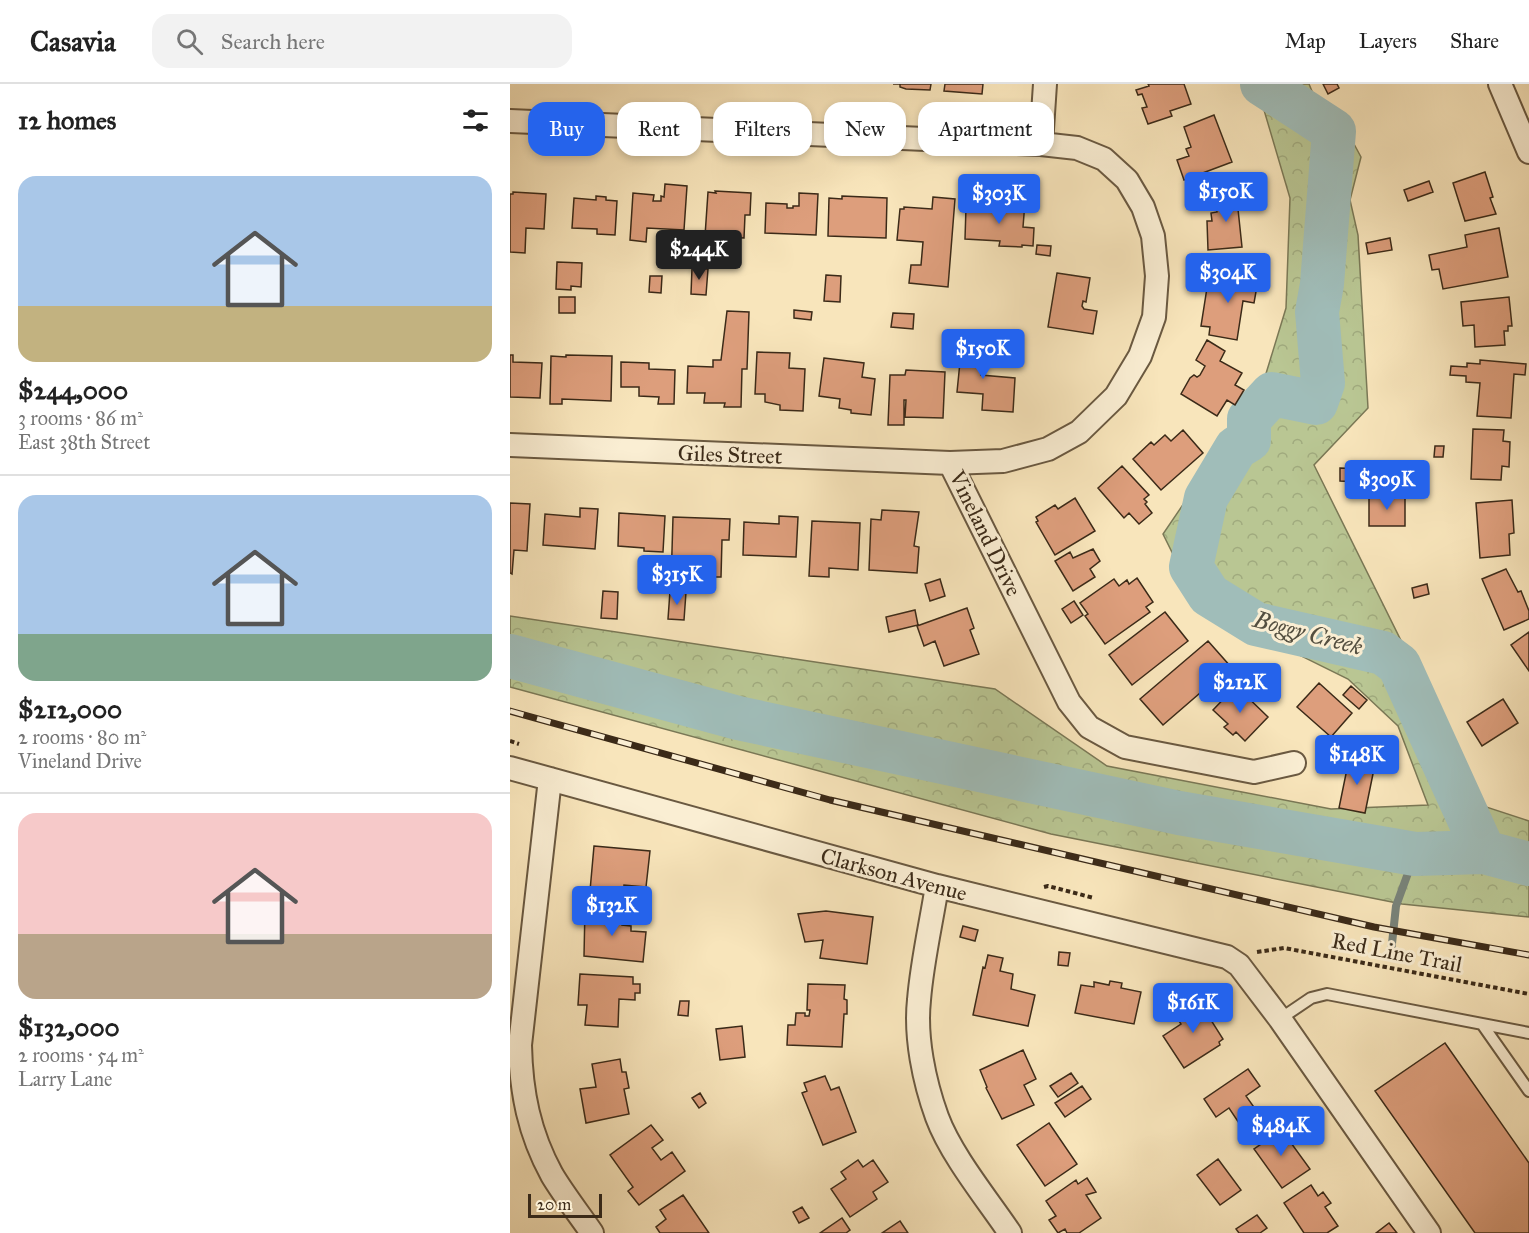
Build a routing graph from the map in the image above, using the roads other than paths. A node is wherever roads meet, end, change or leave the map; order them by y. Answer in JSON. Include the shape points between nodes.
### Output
{"nodes":[{"id":1,"x":1045,"y":84,"type":"edge"},
{"id":2,"x":1500,"y":84,"type":"edge"},
{"id":3,"x":1044,"y":102,"type":"edge"},
{"id":4,"x":510,"y":121,"type":"edge"},
{"id":5,"x":918,"y":139,"type":"edge"},
{"id":6,"x":1054,"y":145,"type":"edge"},
{"id":7,"x":1529,"y":152,"type":"edge"},
{"id":8,"x":510,"y":446,"type":"edge"},
{"id":9,"x":950,"y":463,"type":"junction"},
{"id":10,"x":1294,"y":763,"type":"dead end"},
{"id":11,"x":510,"y":768,"type":"edge"},
{"id":12,"x":550,"y":778,"type":"junction"},
{"id":13,"x":937,"y":886,"type":"junction"},
{"id":14,"x":1280,"y":1019,"type":"junction"},
{"id":15,"x":1482,"y":1024,"type":"junction"},
{"id":16,"x":1529,"y":1033,"type":"edge"},
{"id":17,"x":1529,"y":1091,"type":"edge"},
{"id":18,"x":592,"y":1233,"type":"edge"},
{"id":19,"x":1010,"y":1233,"type":"edge"},
{"id":20,"x":1428,"y":1233,"type":"edge"}],
"edges":[{"from":1,"to":3,"type":"street"},
{"from":2,"to":7,"type":"street"},
{"from":4,"to":5,"type":"street","name":"Vineland Drive"},
{"from":6,"to":9,"type":"street","name":"Vineland Drive","via":[[1077,148],[1104,159],[1127,180],[1143,207],[1153,236],[1157,276],[1154,317],[1140,356],[1116,396],[1079,432],[1048,449],[1003,461]]},
{"from":8,"to":9,"type":"street","name":"Giles Street"},
{"from":9,"to":10,"type":"street","name":"Vineland Drive","via":[[1069,702],[1089,728],[1125,747],[1254,772]]},
{"from":11,"to":12,"type":"street","name":"Clarkson Avenue"},
{"from":12,"to":13,"type":"street","name":"Clarkson Avenue"},
{"from":12,"to":18,"type":"street","via":[[520,1045],[521,1080],[538,1146],[553,1176]]},
{"from":13,"to":14,"type":"street","name":"Clarkson Avenue","via":[[1227,957],[1239,965]]},
{"from":13,"to":19,"type":"street","via":[[919,1001],[920,1043],[928,1083],[938,1118],[956,1153]]},
{"from":14,"to":15,"type":"lane","via":[[1311,998],[1327,994]]},
{"from":14,"to":20,"type":"street"},
{"from":15,"to":16,"type":"lane"},
{"from":15,"to":17,"type":"lane"}]}
